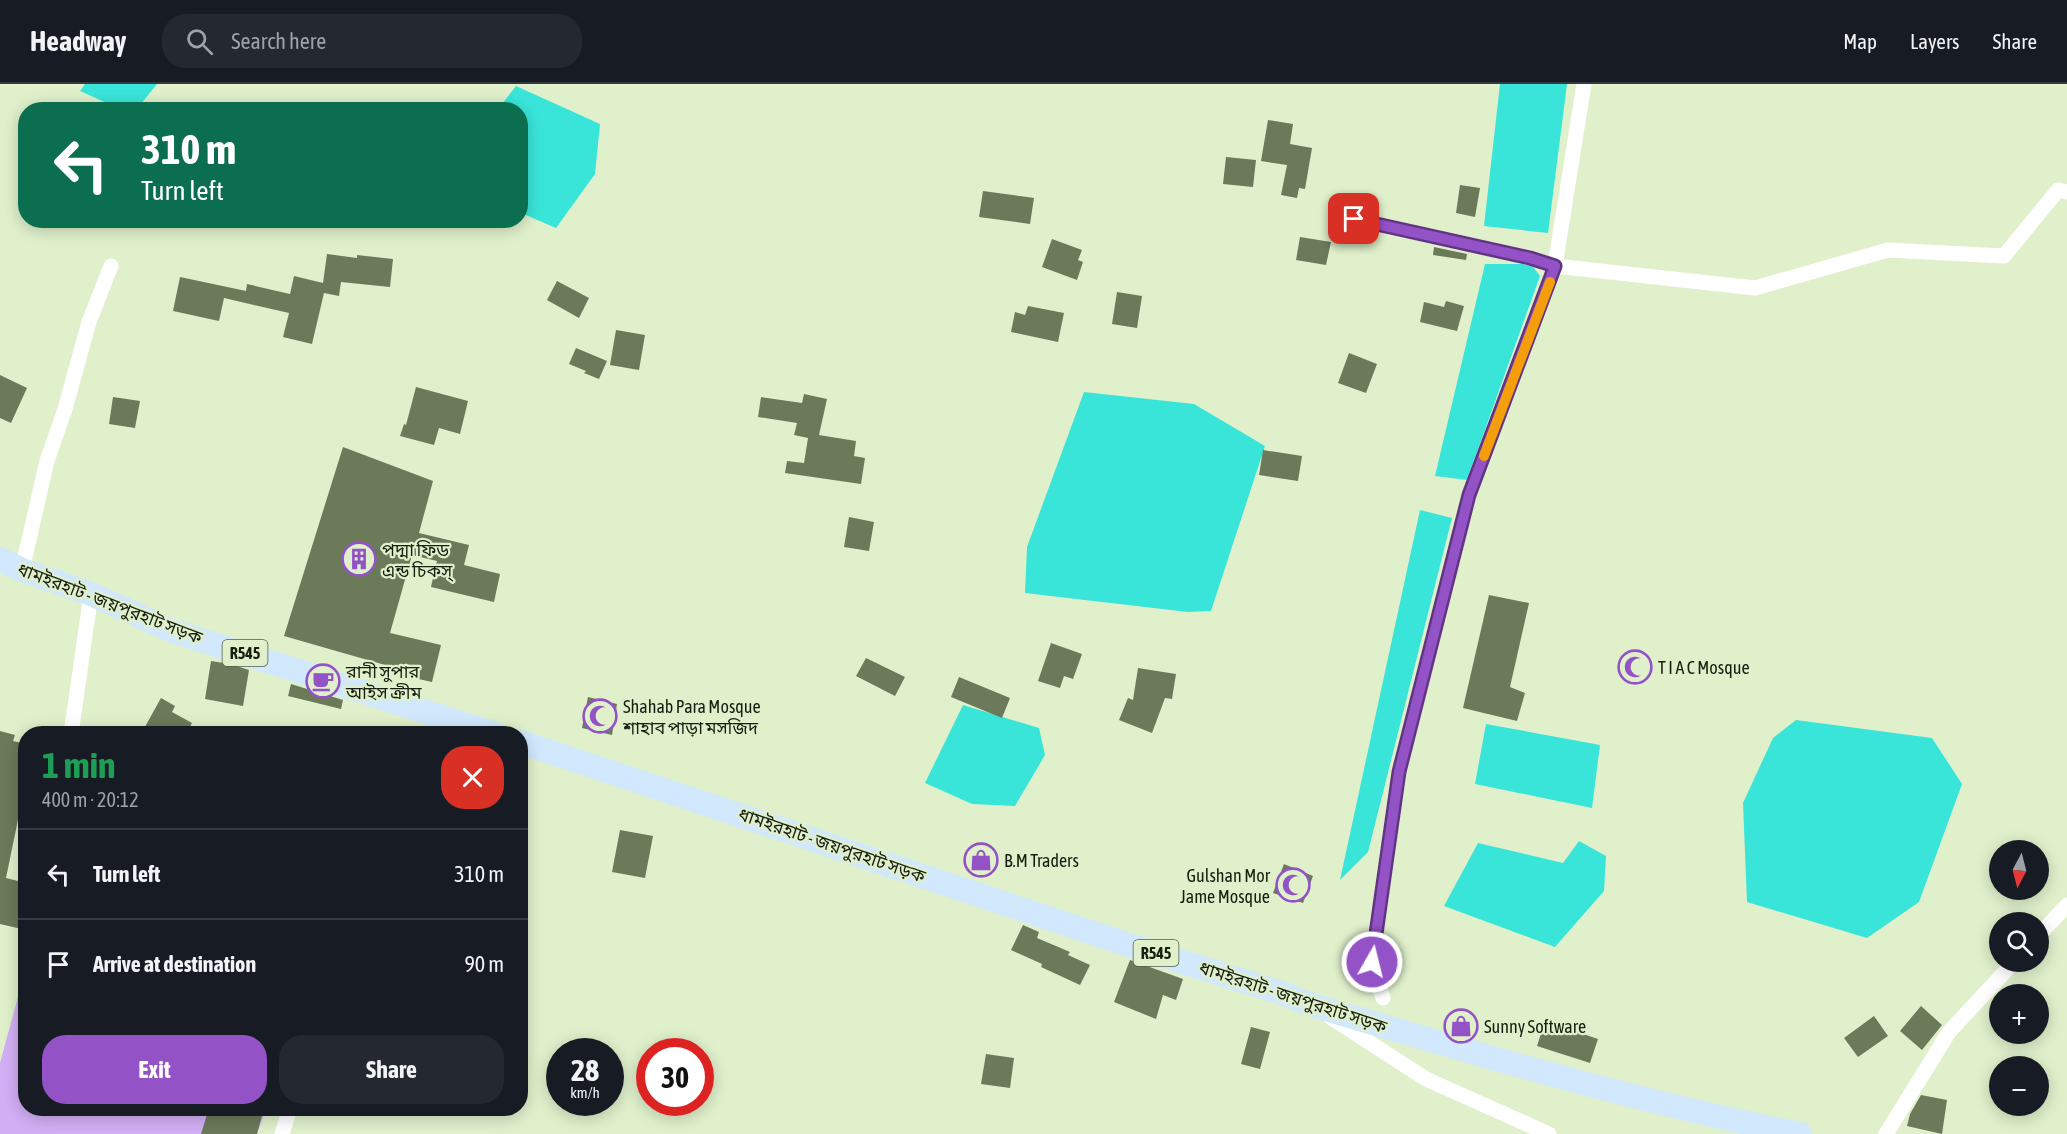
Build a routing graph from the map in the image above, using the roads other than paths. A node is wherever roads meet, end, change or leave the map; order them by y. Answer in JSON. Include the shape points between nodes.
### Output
{"nodes":[{"id":1,"x":1584,"y":84,"type":"edge"},
{"id":2,"x":2067,"y":192,"type":"edge"},
{"id":3,"x":1354,"y":219,"type":"dead end"},
{"id":4,"x":111,"y":266,"type":"dead end"},
{"id":5,"x":1555,"y":266,"type":"junction"},
{"id":6,"x":0,"y":560,"type":"edge"},
{"id":7,"x":22,"y":570,"type":"junction"},
{"id":8,"x":91,"y":594,"type":"junction"},
{"id":9,"x":72,"y":726,"type":"edge"},
{"id":10,"x":458,"y":726,"type":"edge"},
{"id":11,"x":528,"y":745,"type":"edge"},
{"id":12,"x":2067,"y":905,"type":"edge"},
{"id":13,"x":2049,"y":924,"type":"edge"},
{"id":14,"x":2005,"y":972,"type":"edge"},
{"id":15,"x":1383,"y":998,"type":"dead end"},
{"id":16,"x":1309,"y":1004,"type":"junction"},
{"id":17,"x":288,"y":1116,"type":"edge"},
{"id":18,"x":282,"y":1134,"type":"edge"},
{"id":19,"x":1549,"y":1134,"type":"edge"},
{"id":20,"x":1800,"y":1134,"type":"edge"},
{"id":21,"x":1886,"y":1134,"type":"edge"}],
"edges":[{"from":1,"to":5,"type":"street"},
{"from":2,"to":5,"type":"street","via":[[2058,190],[2004,256],[1888,250],[1755,288]]},
{"from":3,"to":5,"type":"street"},
{"from":4,"to":7,"type":"street","via":[[89,322],[47,461]]},
{"from":5,"to":15,"type":"street","via":[[1469,495],[1399,772],[1372,962]]},
{"from":6,"to":7,"type":"main road","name":"ধামইরহাট - জয়পুরহাট সড়ক","number":"R545"},
{"from":7,"to":8,"type":"main road","name":"ধামইরহাট - জয়পুরহাট সড়ক","number":"R545"},
{"from":8,"to":9,"type":"street"},
{"from":8,"to":10,"type":"main road","name":"ধামইরহাট - জয়পুরহাট সড়ক","number":"R545","via":[[173,631]]},
{"from":11,"to":16,"type":"main road","name":"ধামইরহাট - জয়পুরহাট সড়ক","number":"R545"},
{"from":12,"to":13,"type":"street"},
{"from":14,"to":21,"type":"street","via":[[1949,1032]]},
{"from":16,"to":19,"type":"street","via":[[1426,1079]]},
{"from":16,"to":20,"type":"main road","name":"ধামইরহাট - জয়পুরহাট সড়ক","number":"R545","via":[[1554,1077]]},
{"from":17,"to":18,"type":"street"}]}
